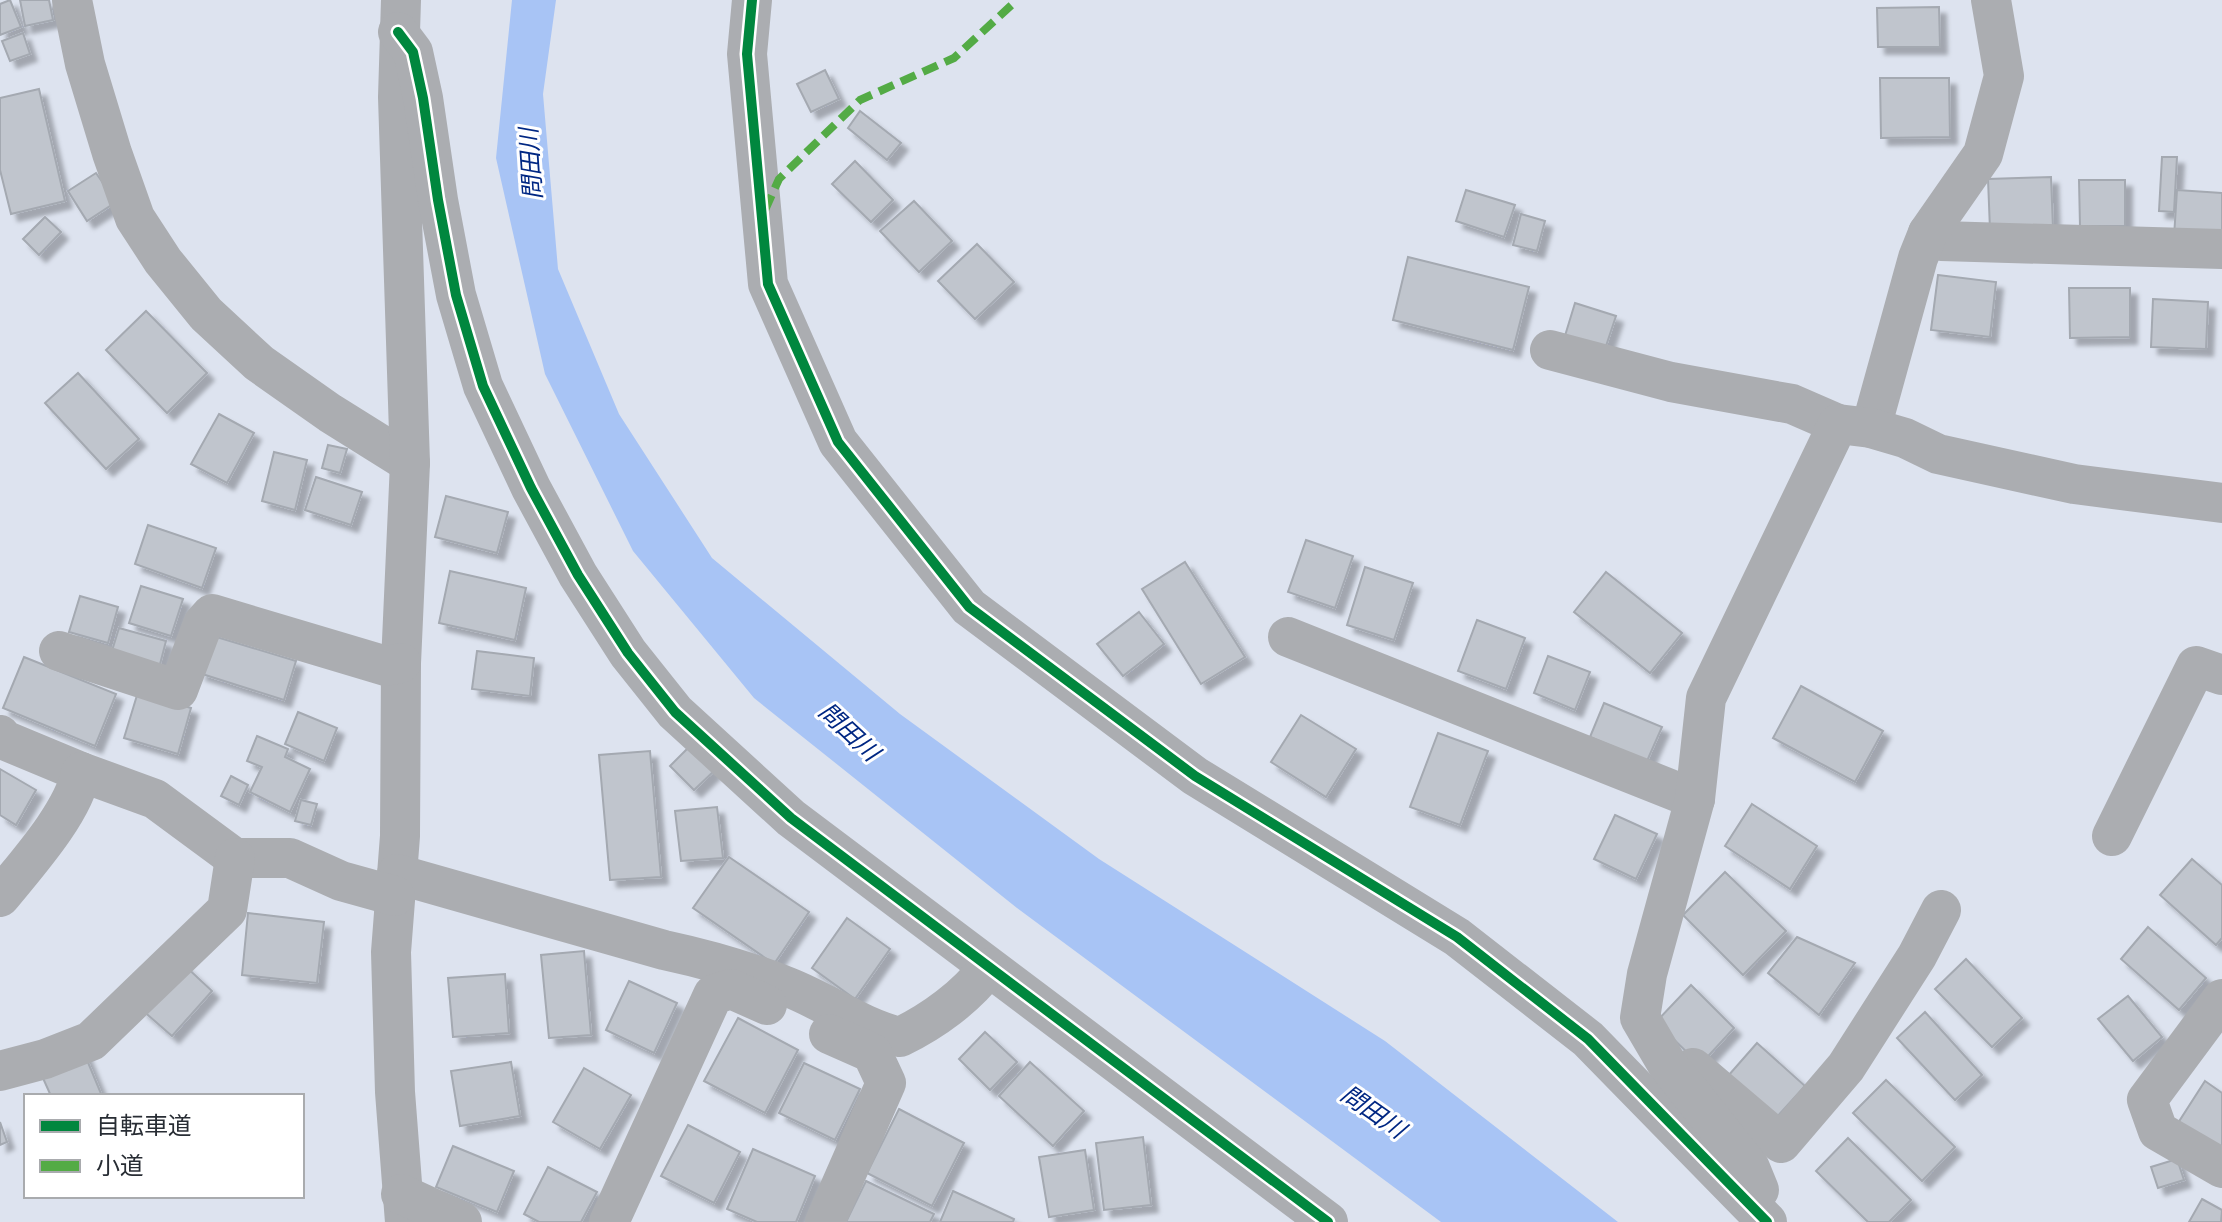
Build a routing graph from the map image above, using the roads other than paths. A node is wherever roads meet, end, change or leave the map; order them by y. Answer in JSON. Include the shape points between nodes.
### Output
{"nodes":[{"id":1,"x":72,"y":0,"type":"edge"},
{"id":2,"x":752,"y":0,"type":"edge"},
{"id":3,"x":1991,"y":0,"type":"edge"},
{"id":4,"x":399,"y":16,"type":"edge"},
{"id":5,"x":1928,"y":233,"type":"junction"},
{"id":6,"x":2222,"y":249,"type":"edge"},
{"id":7,"x":1550,"y":350,"type":"dead end"},
{"id":8,"x":1854,"y":426,"type":"junction"},
{"id":9,"x":410,"y":463,"type":"junction"},
{"id":10,"x":2222,"y":503,"type":"edge"},
{"id":11,"x":1288,"y":637,"type":"dead end"},
{"id":12,"x":59,"y":651,"type":"dead end"},
{"id":13,"x":401,"y":663,"type":"junction"},
{"id":14,"x":2222,"y":675,"type":"edge"},
{"id":15,"x":0,"y":735,"type":"edge"},
{"id":16,"x":81,"y":772,"type":"junction"},
{"id":17,"x":1695,"y":799,"type":"junction"},
{"id":18,"x":2112,"y":836,"type":"dead end"},
{"id":19,"x":235,"y":858,"type":"junction"},
{"id":20,"x":396,"y":885,"type":"junction"},
{"id":21,"x":0,"y":897,"type":"edge"},
{"id":22,"x":1941,"y":910,"type":"dead end"},
{"id":23,"x":988,"y":968,"type":"junction"},
{"id":24,"x":2222,"y":999,"type":"edge"},
{"id":25,"x":1667,"y":1064,"type":"junction"},
{"id":26,"x":0,"y":1071,"type":"edge"},
{"id":27,"x":2222,"y":1168,"type":"edge"},
{"id":28,"x":403,"y":1208,"type":"edge"},
{"id":29,"x":462,"y":1222,"type":"edge"},
{"id":30,"x":609,"y":1222,"type":"edge"},
{"id":31,"x":825,"y":1222,"type":"edge"},
{"id":32,"x":1328,"y":1222,"type":"edge"},
{"id":33,"x":1769,"y":1222,"type":"edge"}],
"edges":[{"from":1,"to":9,"type":"street","via":[[112,153],[135,218],[163,261],[206,314],[259,363]]},
{"from":2,"to":33,"type":"street","via":[[747,54],[768,284],[838,442],[969,607],[1195,776],[1457,937],[1588,1039]]},
{"from":3,"to":5,"type":"street","via":[[2004,76],[1983,154]]},
{"from":4,"to":9,"type":"street"},
{"from":4,"to":23,"type":"street","via":[[423,98],[456,295],[483,386],[586,588],[675,712],[791,818]]},
{"from":5,"to":6,"type":"street","via":[[1941,241]]},
{"from":5,"to":8,"type":"street"},
{"from":7,"to":8,"type":"street","via":[[1671,382],[1792,404]]},
{"from":8,"to":10,"type":"street","via":[[1905,438],[1938,454],[2074,484]]},
{"from":8,"to":17,"type":"street","via":[[1706,698]]},
{"from":9,"to":13,"type":"street"},
{"from":11,"to":17,"type":"street"},
{"from":12,"to":13,"type":"street","via":[[178,690],[203,624],[212,614],[386,666]]},
{"from":13,"to":20,"type":"street"},
{"from":14,"to":18,"type":"street","via":[[2196,666]]},
{"from":15,"to":16,"type":"street"},
{"from":16,"to":19,"type":"street","via":[[155,799]]},
{"from":16,"to":21,"type":"street","via":[[78,789]]},
{"from":17,"to":25,"type":"street","via":[[1640,1018]]},
{"from":19,"to":20,"type":"street","via":[[290,858],[341,881]]},
{"from":19,"to":26,"type":"street","via":[[227,910],[91,1041]]},
{"from":20,"to":23,"type":"street","via":[[704,958],[789,987],[900,1037],[923,1026]]},
{"from":20,"to":28,"type":"street","via":[[391,952]]},
{"from":22,"to":25,"type":"street","via":[[1846,1067],[1781,1143],[1690,1065]]},
{"from":23,"to":32,"type":"street"},
{"from":24,"to":27,"type":"street","via":[[2147,1100],[2158,1131]]},
{"from":25,"to":33,"type":"street","via":[[1750,1168]]},
{"from":28,"to":29,"type":"street"},
{"from":30,"to":31,"type":"street","via":[[713,995],[731,989],[872,1053],[886,1083]]}]}
